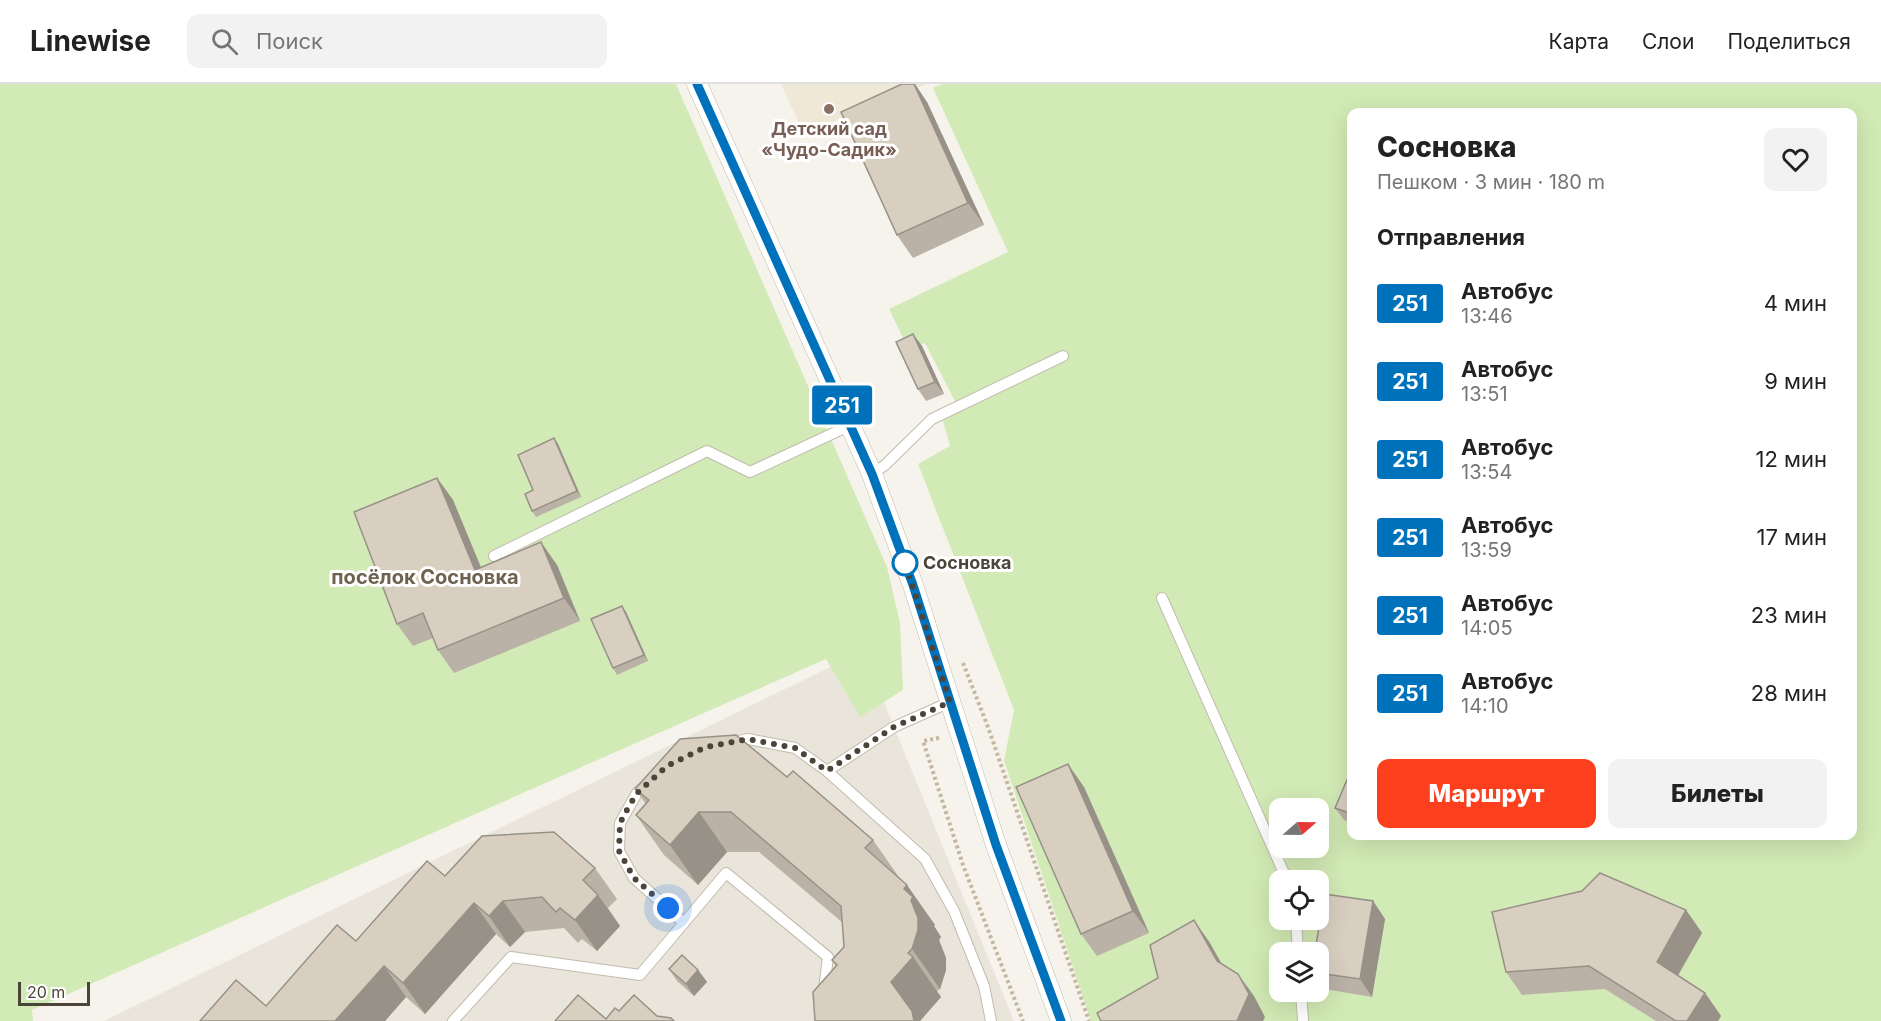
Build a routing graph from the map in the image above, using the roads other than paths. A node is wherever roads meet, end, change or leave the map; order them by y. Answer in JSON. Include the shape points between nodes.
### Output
{"nodes":[{"id":1,"x":697,"y":84,"type":"edge"},
{"id":2,"x":1063,"y":356,"type":"dead end"},
{"id":3,"x":851,"y":425,"type":"junction"},
{"id":4,"x":872,"y":474,"type":"junction"},
{"id":5,"x":494,"y":556,"type":"dead end"},
{"id":6,"x":1162,"y":598,"type":"dead end"},
{"id":7,"x":950,"y":702,"type":"junction"},
{"id":8,"x":717,"y":745,"type":"edge"},
{"id":9,"x":827,"y":771,"type":"junction"},
{"id":10,"x":652,"y":780,"type":"edge"},
{"id":11,"x":1283,"y":870,"type":"edge"},
{"id":12,"x":684,"y":922,"type":"junction"},
{"id":13,"x":1302,"y":1002,"type":"edge"},
{"id":14,"x":821,"y":1003,"type":"edge"},
{"id":15,"x":453,"y":1021,"type":"edge"},
{"id":16,"x":991,"y":1021,"type":"edge"},
{"id":17,"x":1061,"y":1021,"type":"edge"},
{"id":18,"x":1303,"y":1021,"type":"edge"}],
"edges":[{"from":1,"to":3,"type":"street"},
{"from":2,"to":4,"type":"lane","via":[[932,419]]},
{"from":3,"to":4,"type":"street"},
{"from":3,"to":5,"type":"lane","via":[[750,472],[706,451]]},
{"from":4,"to":7,"type":"street"},
{"from":6,"to":11,"type":"lane"},
{"from":7,"to":9,"type":"lane","via":[[894,727]]},
{"from":7,"to":17,"type":"street","via":[[996,845]]},
{"from":8,"to":9,"type":"lane","via":[[748,739],[795,748]]},
{"from":9,"to":16,"type":"lane","via":[[925,859],[954,911],[984,986]]},
{"from":10,"to":12,"type":"lane","via":[[637,793],[620,823],[619,851],[634,878]]},
{"from":12,"to":14,"type":"lane","via":[[726,873],[828,957]]},
{"from":12,"to":15,"type":"lane","via":[[640,975],[511,957]]},
{"from":13,"to":18,"type":"lane"}]}
